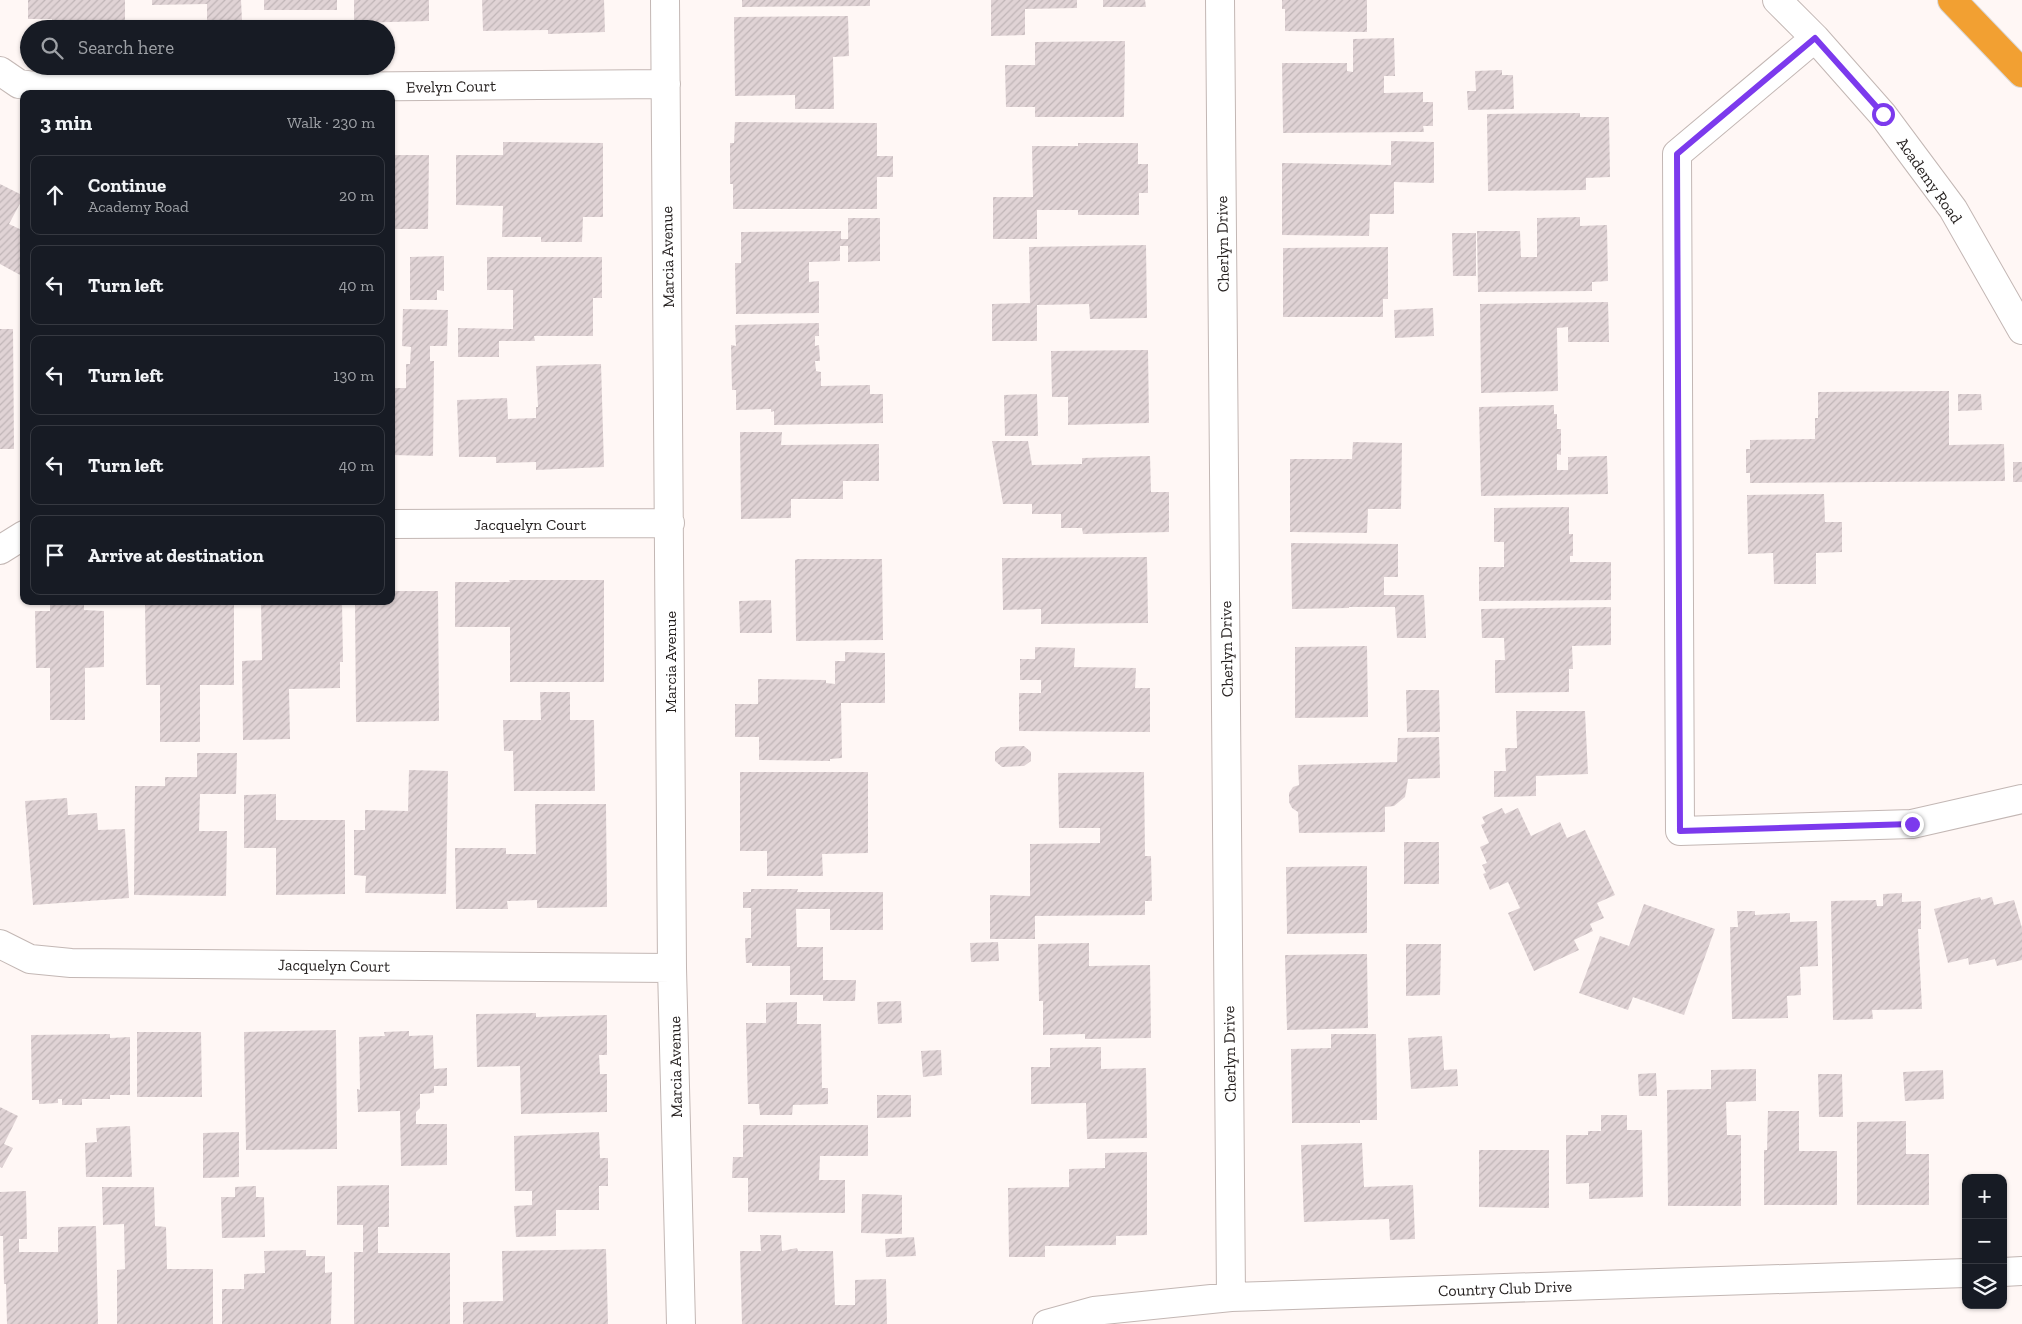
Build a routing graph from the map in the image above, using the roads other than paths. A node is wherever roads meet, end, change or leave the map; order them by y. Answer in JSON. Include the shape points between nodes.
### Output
{"nodes":[{"id":1,"x":665,"y":0,"type":"edge"},
{"id":2,"x":1220,"y":0,"type":"edge"},
{"id":3,"x":1777,"y":0,"type":"edge"},
{"id":4,"x":1952,"y":0,"type":"edge"},
{"id":5,"x":1815,"y":38,"type":"junction"},
{"id":6,"x":0,"y":72,"type":"edge"},
{"id":7,"x":2022,"y":73,"type":"edge"},
{"id":8,"x":666,"y":84,"type":"junction"},
{"id":9,"x":2022,"y":330,"type":"edge"},
{"id":10,"x":670,"y":523,"type":"junction"},
{"id":11,"x":395,"y":524,"type":"edge"},
{"id":12,"x":20,"y":538,"type":"edge"},
{"id":13,"x":0,"y":550,"type":"edge"},
{"id":14,"x":2022,"y":799,"type":"edge"},
{"id":15,"x":0,"y":944,"type":"edge"},
{"id":16,"x":672,"y":968,"type":"junction"},
{"id":17,"x":2007,"y":1272,"type":"edge"},
{"id":18,"x":2022,"y":1272,"type":"edge"},
{"id":19,"x":1962,"y":1273,"type":"edge"},
{"id":20,"x":1231,"y":1297,"type":"junction"},
{"id":21,"x":681,"y":1324,"type":"edge"},
{"id":22,"x":1047,"y":1324,"type":"edge"}],
"edges":[{"from":1,"to":8,"type":"street","name":"Marcia Avenue"},
{"from":2,"to":20,"type":"street","name":"Cherlyn Drive"},
{"from":3,"to":5,"type":"street","name":"Academy Road"},
{"from":4,"to":7,"type":"highway"},
{"from":5,"to":9,"type":"street","name":"Academy Road","via":[[1883,114],[1953,209]]},
{"from":5,"to":14,"type":"street","via":[[1677,154],[1680,831],[1912,824]]},
{"from":6,"to":8,"type":"street","name":"Evelyn Court","via":[[19,84],[56,89]]},
{"from":8,"to":10,"type":"street","name":"Marcia Avenue"},
{"from":10,"to":11,"type":"street","name":"Jacquelyn Court"},
{"from":10,"to":16,"type":"street","name":"Marcia Avenue"},
{"from":12,"to":13,"type":"street"},
{"from":15,"to":16,"type":"street","name":"Jacquelyn Court","via":[[30,959],[71,963]]},
{"from":16,"to":21,"type":"street","name":"Marcia Avenue"},
{"from":17,"to":18,"type":"street"},
{"from":19,"to":20,"type":"street","name":"Country Club Drive"},
{"from":20,"to":22,"type":"street","name":"Country Club Drive","via":[[1094,1311]]}]}
